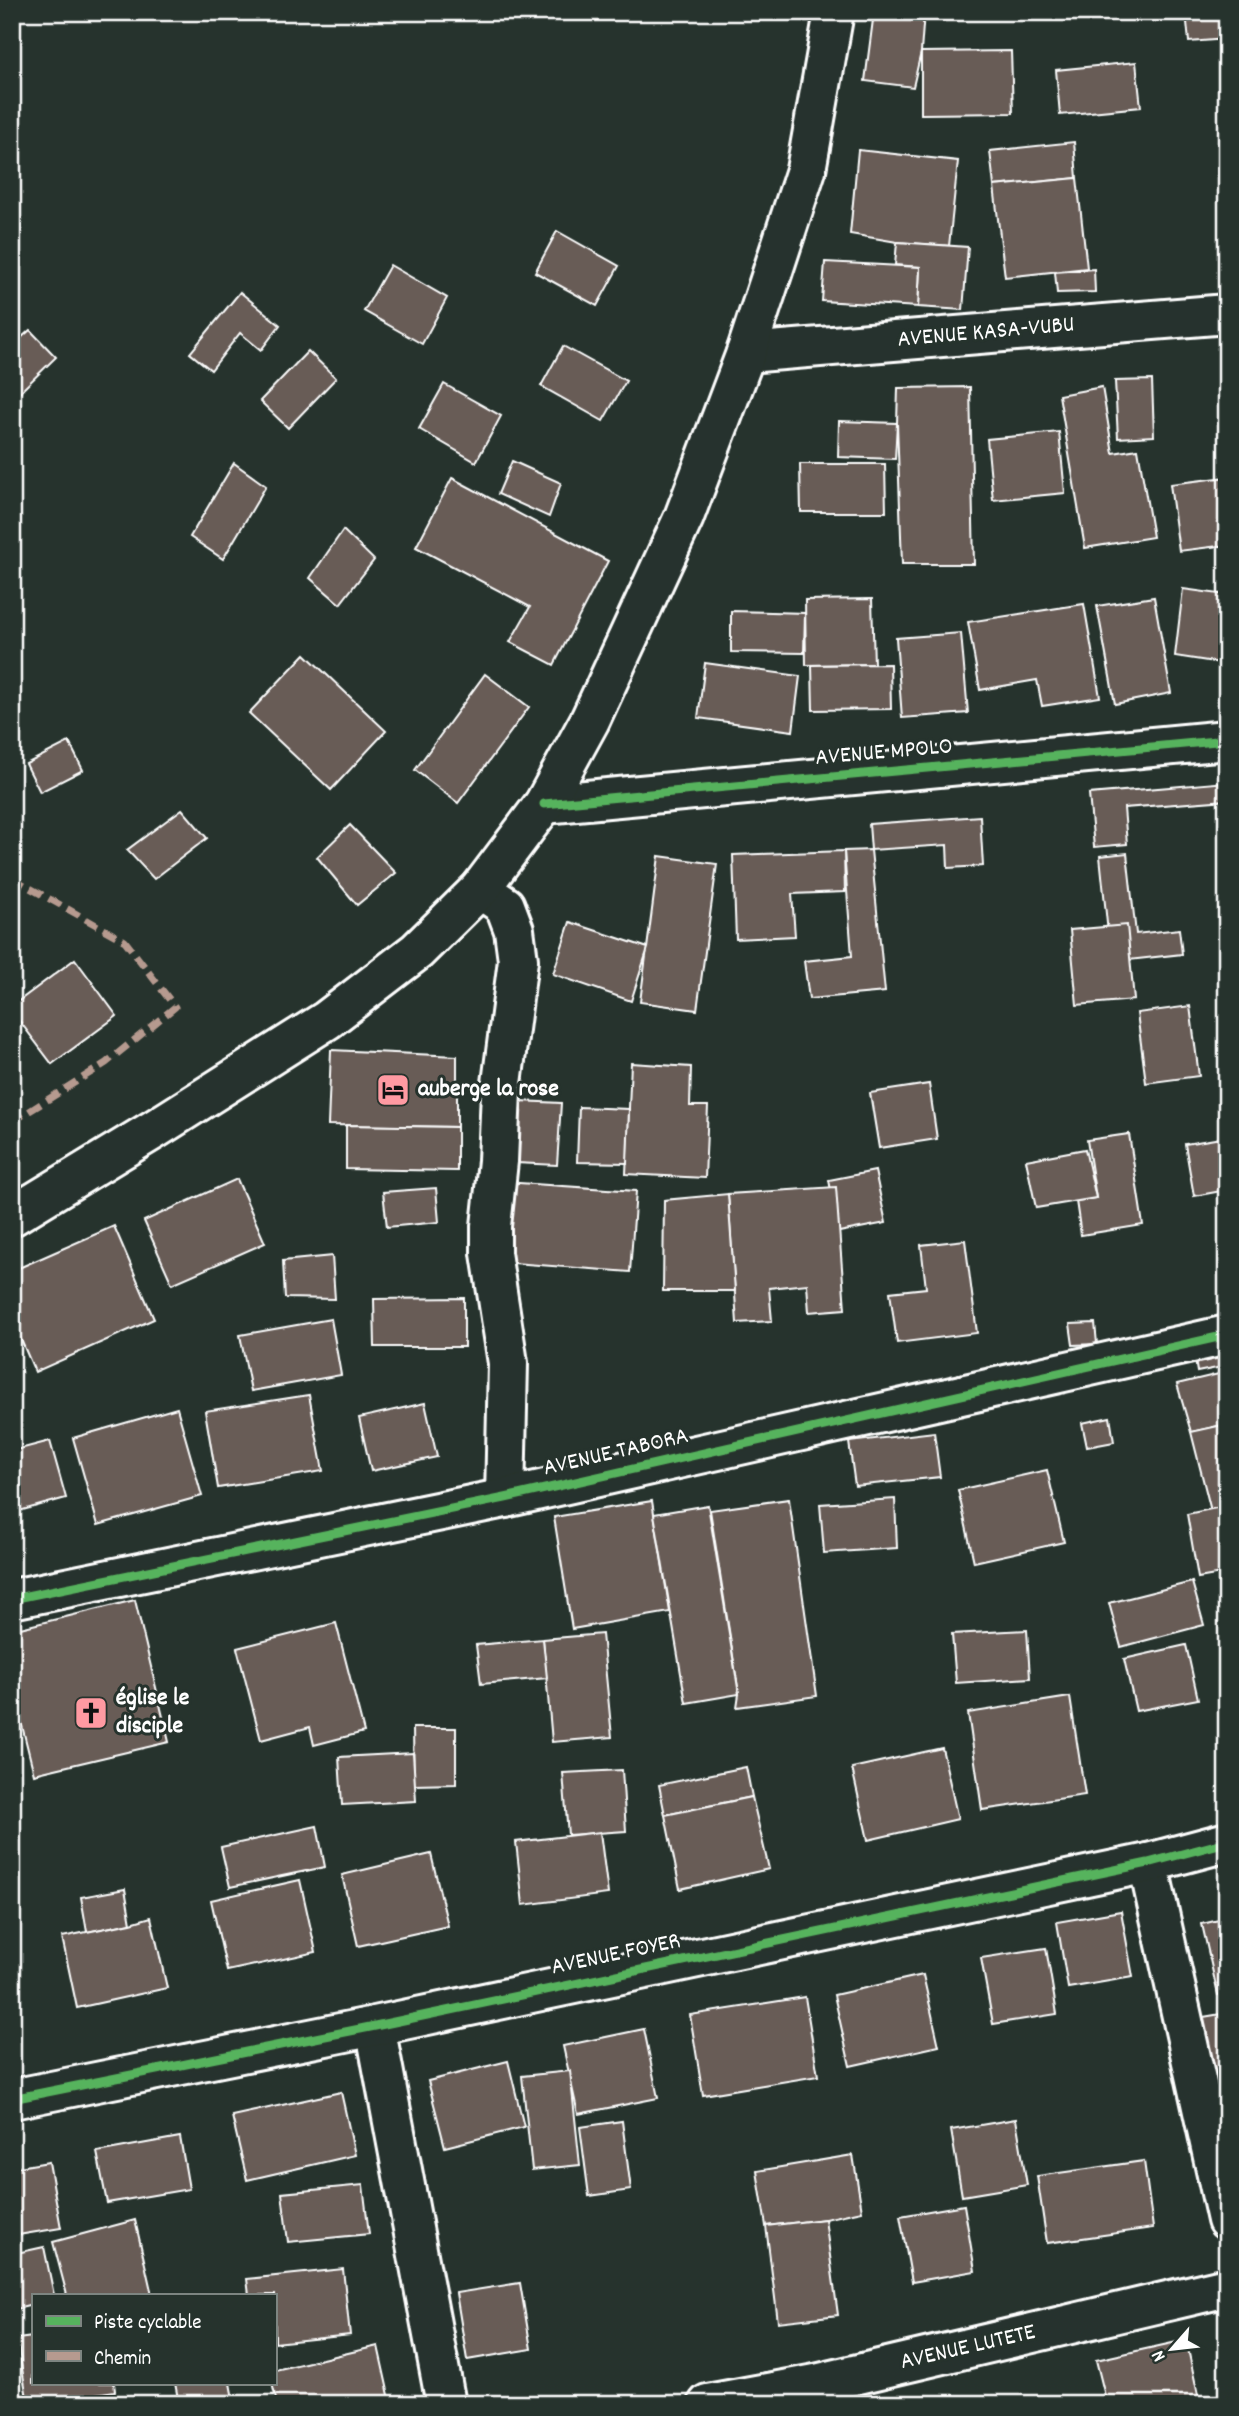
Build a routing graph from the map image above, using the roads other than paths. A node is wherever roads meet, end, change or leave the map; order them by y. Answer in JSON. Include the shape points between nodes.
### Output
{"nodes":[{"id":1,"x":834,"y":12,"type":"edge"},
{"id":2,"x":1227,"y":314,"type":"edge"},
{"id":3,"x":746,"y":353,"type":"junction"},
{"id":4,"x":1227,"y":740,"type":"edge"},
{"id":5,"x":544,"y":804,"type":"junction"},
{"id":6,"x":480,"y":889,"type":"junction"},
{"id":7,"x":12,"y":1216,"type":"edge"},
{"id":8,"x":1227,"y":1335,"type":"edge"},
{"id":9,"x":505,"y":1497,"type":"junction"},
{"id":10,"x":12,"y":1599,"type":"edge"},
{"id":11,"x":1227,"y":1842,"type":"edge"},
{"id":12,"x":1148,"y":1863,"type":"junction"},
{"id":13,"x":375,"y":2026,"type":"junction"},
{"id":14,"x":12,"y":2099,"type":"edge"},
{"id":15,"x":1227,"y":2220,"type":"edge"},
{"id":16,"x":1227,"y":2287,"type":"edge"},
{"id":17,"x":446,"y":2404,"type":"edge"},
{"id":18,"x":708,"y":2404,"type":"edge"}],
"edges":[{"from":1,"to":3,"type":"main road","via":[[806,170]]},
{"from":2,"to":3,"type":"main road","name":"AVENUE KASA-VUBU"},
{"from":3,"to":5,"type":"main road","via":[[684,517],[590,720]]},
{"from":4,"to":5,"type":"main road","name":"AVENUE MPOLO"},
{"from":5,"to":6,"type":"main road"},
{"from":6,"to":7,"type":"main road","via":[[417,951],[327,1020]]},
{"from":6,"to":9,"type":"main road","via":[[505,906],[518,961],[500,1091],[491,1226],[508,1363]]},
{"from":8,"to":9,"type":"main road","name":"AVENUE TABORA"},
{"from":9,"to":10,"type":"main road","name":"AVENUE TABORA"},
{"from":11,"to":12,"type":"main road","name":"AVENUE FOYER"},
{"from":12,"to":13,"type":"main road","name":"AVENUE FOYER"},
{"from":12,"to":15,"type":"main road"},
{"from":13,"to":14,"type":"main road","name":"AVENUE FOYER"},
{"from":13,"to":17,"type":"main road"},
{"from":16,"to":18,"type":"main road","name":"AVENUE LUTETE","via":[[816,2384]]}]}
